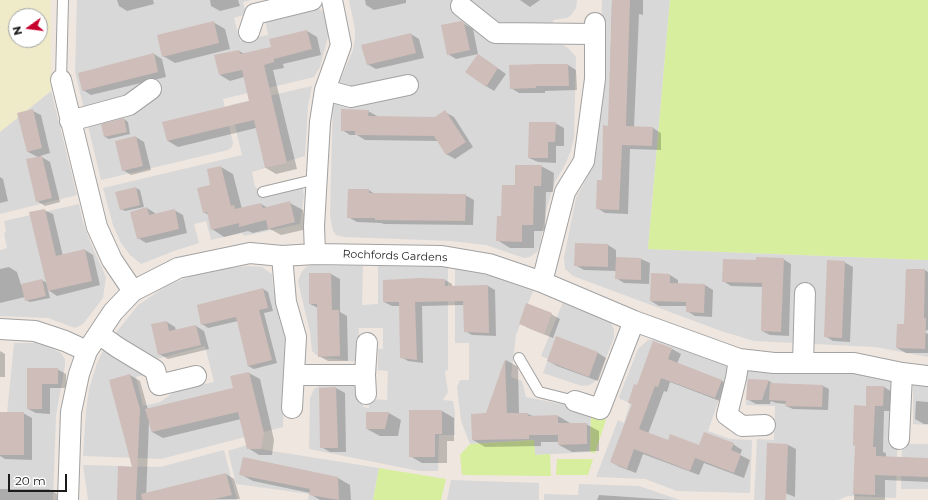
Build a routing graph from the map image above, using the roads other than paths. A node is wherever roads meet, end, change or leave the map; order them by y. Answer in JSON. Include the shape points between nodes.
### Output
{"nodes":[{"id":1,"x":63,"y":0,"type":"edge"},
{"id":2,"x":312,"y":0,"type":"edge"},
{"id":3,"x":332,"y":0,"type":"edge"},
{"id":4,"x":461,"y":6,"type":"dead end"},
{"id":5,"x":249,"y":32,"type":"dead end"},
{"id":6,"x":60,"y":80,"type":"joint"},
{"id":7,"x":408,"y":85,"type":"dead end"},
{"id":8,"x":151,"y":88,"type":"dead end"},
{"id":9,"x":325,"y":90,"type":"junction"},
{"id":10,"x":70,"y":121,"type":"junction"},
{"id":11,"x":318,"y":179,"type":"junction"},
{"id":12,"x":263,"y":192,"type":"dead end"},
{"id":13,"x":315,"y":254,"type":"junction"},
{"id":14,"x":282,"y":256,"type":"junction"},
{"id":15,"x":542,"y":282,"type":"junction"},
{"id":16,"x":133,"y":291,"type":"junction"},
{"id":17,"x":805,"y":293,"type":"dead end"},
{"id":18,"x":634,"y":321,"type":"junction"},
{"id":19,"x":0,"y":329,"type":"edge"},
{"id":20,"x":99,"y":334,"type":"junction"},
{"id":21,"x":367,"y":343,"type":"dead end"},
{"id":22,"x":87,"y":351,"type":"junction"},
{"id":23,"x":519,"y":358,"type":"dead end"},
{"id":24,"x":739,"y":359,"type":"junction"},
{"id":25,"x":803,"y":363,"type":"junction"},
{"id":26,"x":902,"y":373,"type":"junction"},
{"id":27,"x":294,"y":375,"type":"junction"},
{"id":28,"x":196,"y":376,"type":"dead end"},
{"id":29,"x":928,"y":376,"type":"edge"},
{"id":30,"x":575,"y":401,"type":"joint"},
{"id":31,"x":292,"y":408,"type":"dead end"},
{"id":32,"x":765,"y":426,"type":"dead end"},
{"id":33,"x":899,"y":438,"type":"dead end"},
{"id":34,"x":68,"y":500,"type":"edge"}],
"edges":[{"from":1,"to":6,"type":"lane"},
{"from":2,"to":5,"type":"street","via":[[255,14]]},
{"from":3,"to":9,"type":"street","via":[[340,45]]},
{"from":4,"to":15,"type":"street","via":[[496,33],[595,28],[595,79],[584,161],[565,192]]},
{"from":6,"to":10,"type":"street"},
{"from":7,"to":9,"type":"street","via":[[351,96]]},
{"from":8,"to":10,"type":"street","via":[[129,105]]},
{"from":9,"to":11,"type":"street","via":[[320,122]]},
{"from":10,"to":16,"type":"street","via":[[97,226],[112,260]]},
{"from":11,"to":12,"type":"lane"},
{"from":11,"to":13,"type":"street","via":[[314,226]]},
{"from":13,"to":14,"type":"street","name":"Rochfords Gardens"},
{"from":13,"to":15,"type":"street","name":"Rochfords Gardens","via":[[442,256],[489,264]]},
{"from":14,"to":16,"type":"street","name":"Rochfords Gardens","via":[[250,253],[178,268]]},
{"from":14,"to":27,"type":"street","via":[[286,302],[296,337]]},
{"from":15,"to":18,"type":"street","name":"Rochfords Gardens"},
{"from":16,"to":20,"type":"street","name":"Rochfords Gardens","via":[[113,312]]},
{"from":17,"to":25,"type":"street"},
{"from":18,"to":24,"type":"street","name":"Rochfords Gardens"},
{"from":18,"to":30,"type":"street","via":[[600,409]]},
{"from":19,"to":22,"type":"street","via":[[35,331]]},
{"from":20,"to":22,"type":"street","name":"Rochfords Gardens"},
{"from":20,"to":28,"type":"street","via":[[155,370],[159,385]]},
{"from":21,"to":27,"type":"street","via":[[365,384]]},
{"from":22,"to":34,"type":"street","name":"Rochfords Gardens","via":[[71,412]]},
{"from":23,"to":30,"type":"lane","via":[[540,392]]},
{"from":24,"to":25,"type":"street","name":"Rochfords Gardens"},
{"from":24,"to":32,"type":"street","via":[[727,415],[742,426]]},
{"from":25,"to":26,"type":"street","name":"Rochfords Gardens","via":[[854,363]]},
{"from":26,"to":29,"type":"street","name":"Rochfords Gardens"},
{"from":26,"to":33,"type":"street"},
{"from":27,"to":31,"type":"street"}]}
